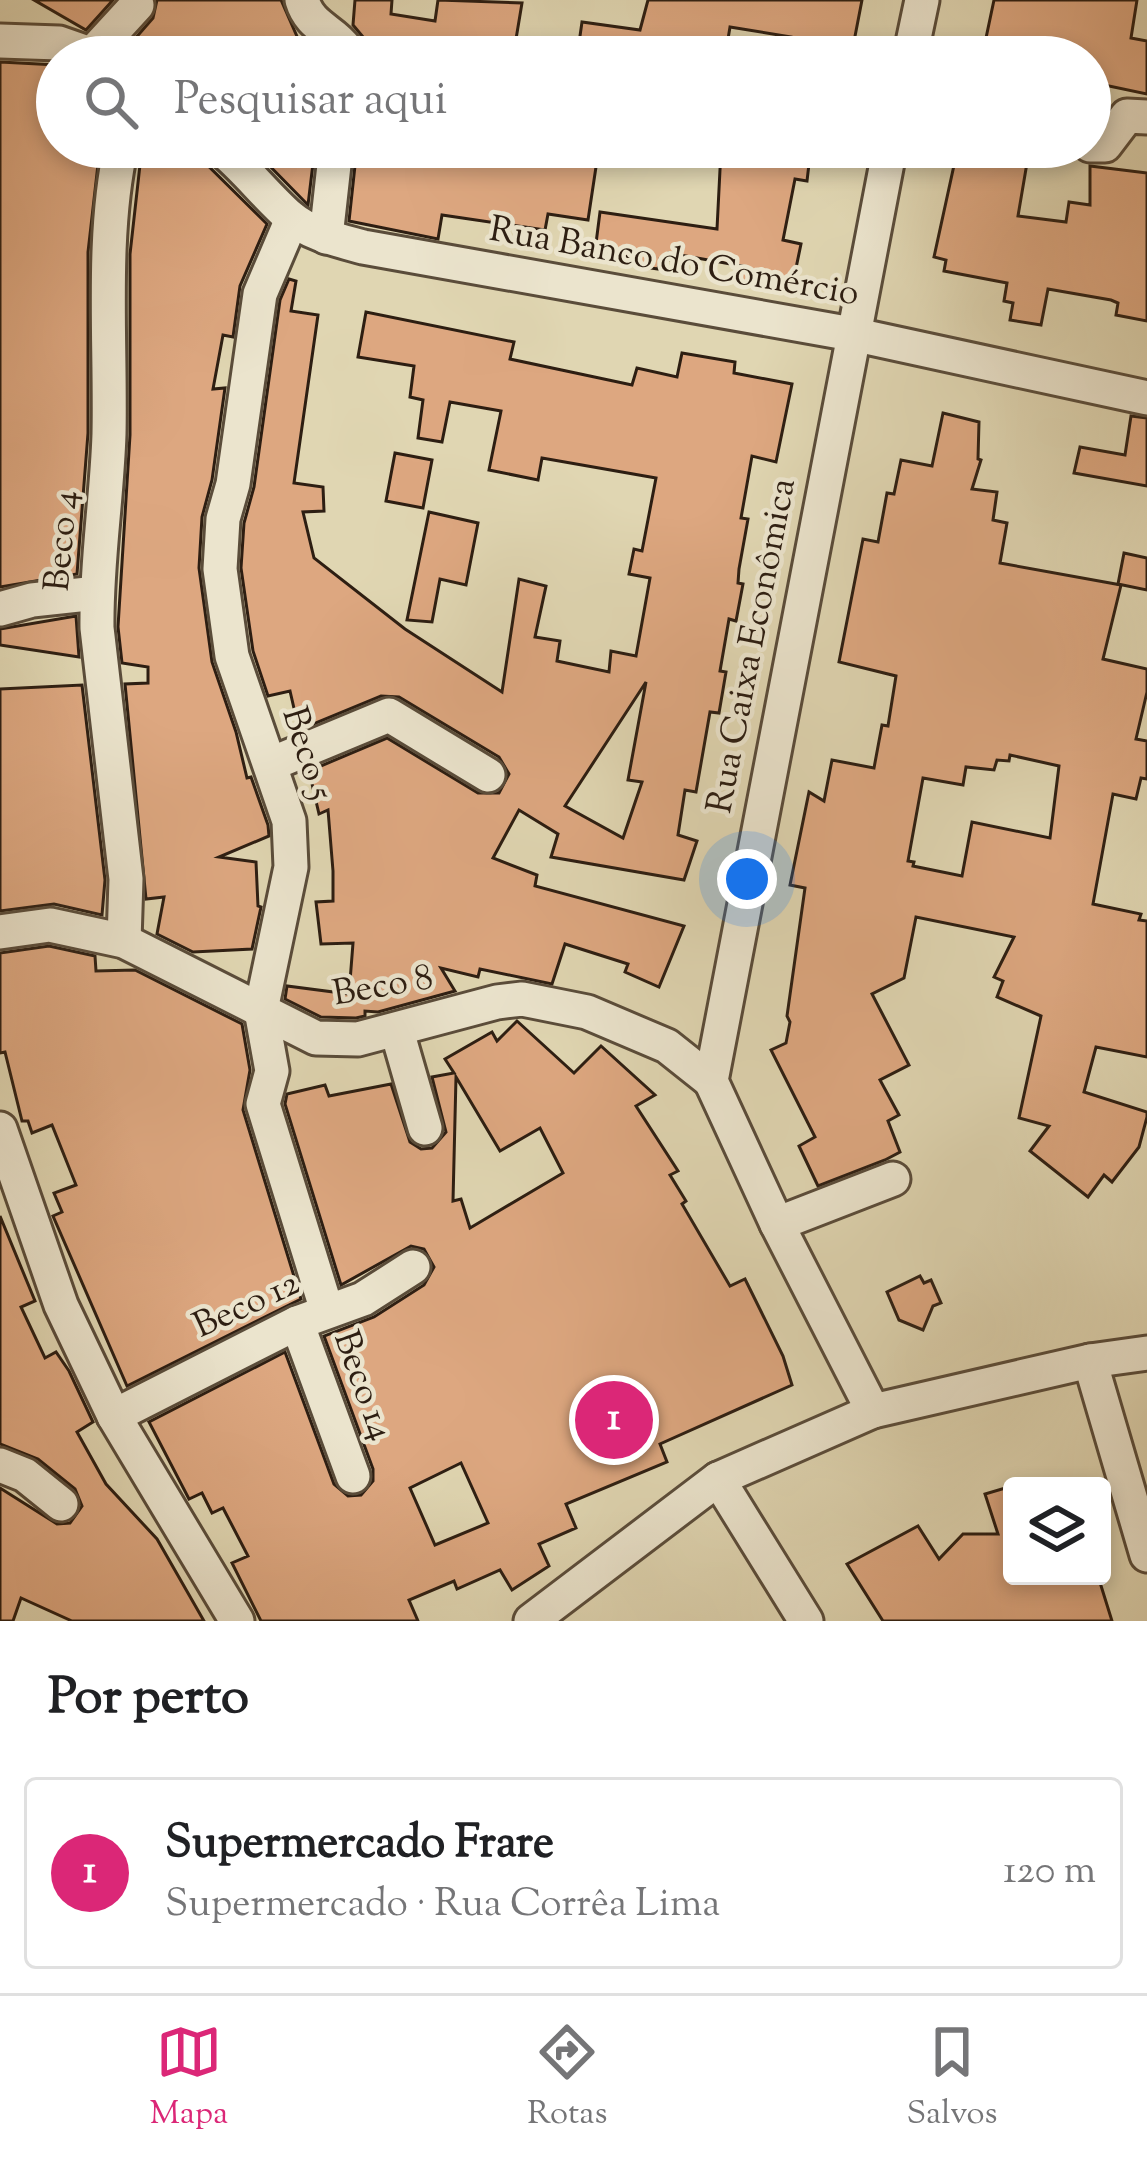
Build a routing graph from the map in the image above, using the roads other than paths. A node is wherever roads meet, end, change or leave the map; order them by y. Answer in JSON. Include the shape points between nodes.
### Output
{"nodes":[{"id":1,"x":302,"y":0,"type":"edge"},
{"id":2,"x":922,"y":0,"type":"edge"},
{"id":3,"x":137,"y":5,"type":"dead end"},
{"id":4,"x":112,"y":36,"type":"edge"},
{"id":5,"x":332,"y":36,"type":"edge"},
{"id":6,"x":914,"y":36,"type":"edge"},
{"id":7,"x":0,"y":41,"type":"edge"},
{"id":8,"x":36,"y":43,"type":"edge"},
{"id":9,"x":1147,"y":117,"type":"edge"},
{"id":10,"x":1111,"y":137,"type":"edge"},
{"id":11,"x":119,"y":168,"type":"edge"},
{"id":12,"x":245,"y":168,"type":"edge"},
{"id":13,"x":334,"y":168,"type":"edge"},
{"id":14,"x":886,"y":168,"type":"edge"},
{"id":15,"x":292,"y":219,"type":"junction"},
{"id":16,"x":326,"y":237,"type":"junction"},
{"id":17,"x":852,"y":334,"type":"junction"},
{"id":18,"x":1147,"y":398,"type":"edge"},
{"id":19,"x":97,"y":593,"type":"junction"},
{"id":20,"x":0,"y":610,"type":"edge"},
{"id":21,"x":271,"y":764,"type":"junction"},
{"id":22,"x":488,"y":776,"type":"dead end"},
{"id":23,"x":0,"y":932,"type":"edge"},
{"id":24,"x":124,"y":940,"type":"junction"},
{"id":25,"x":261,"y":1010,"type":"junction"},
{"id":26,"x":397,"y":1031,"type":"junction"},
{"id":27,"x":711,"y":1081,"type":"junction"},
{"id":28,"x":425,"y":1128,"type":"dead end"},
{"id":29,"x":0,"y":1129,"type":"edge"},
{"id":30,"x":892,"y":1179,"type":"dead end"},
{"id":31,"x":777,"y":1224,"type":"junction"},
{"id":32,"x":413,"y":1267,"type":"dead end"},
{"id":33,"x":312,"y":1317,"type":"junction"},
{"id":34,"x":1147,"y":1353,"type":"edge"},
{"id":35,"x":1090,"y":1361,"type":"junction"},
{"id":36,"x":873,"y":1411,"type":"junction"},
{"id":37,"x":114,"y":1416,"type":"junction"},
{"id":38,"x":0,"y":1466,"type":"edge"},
{"id":39,"x":353,"y":1476,"type":"dead end"},
{"id":40,"x":718,"y":1479,"type":"junction"},
{"id":41,"x":61,"y":1504,"type":"dead end"},
{"id":42,"x":1147,"y":1555,"type":"edge"},
{"id":43,"x":237,"y":1621,"type":"edge"},
{"id":44,"x":531,"y":1621,"type":"edge"},
{"id":45,"x":806,"y":1621,"type":"edge"}],
"edges":[{"from":1,"to":5,"type":"street","via":[[314,25]]},
{"from":2,"to":6,"type":"street"},
{"from":3,"to":4,"type":"street"},
{"from":7,"to":8,"type":"street"},
{"from":9,"to":10,"type":"street","via":[[1127,116]]},
{"from":11,"to":19,"type":"street","name":"Beco 4"},
{"from":12,"to":15,"type":"street","name":"Rua Banco do Comércio"},
{"from":13,"to":16,"type":"street"},
{"from":14,"to":17,"type":"street","name":"Rua Caixa Econômica"},
{"from":15,"to":16,"type":"street","name":"Rua Banco do Comércio"},
{"from":15,"to":21,"type":"street","name":"Beco 5","via":[[260,294],[220,569],[232,656]]},
{"from":16,"to":17,"type":"street","name":"Rua Banco do Comércio"},
{"from":17,"to":18,"type":"street","name":"Rua Banco do Comércio"},
{"from":17,"to":27,"type":"street","name":"Rua Caixa Econômica"},
{"from":19,"to":20,"type":"street"},
{"from":19,"to":24,"type":"street","name":"Beco 4","via":[[126,879]]},
{"from":21,"to":22,"type":"street","via":[[389,715]]},
{"from":21,"to":25,"type":"street","name":"Beco 5","via":[[289,821],[291,867]]},
{"from":23,"to":24,"type":"street","name":"Beco 8","via":[[50,925]]},
{"from":24,"to":25,"type":"street","name":"Beco 8"},
{"from":25,"to":26,"type":"street","name":"Beco 8","via":[[316,1038]]},
{"from":25,"to":33,"type":"street","name":"Beco 5","via":[[272,1071],[262,1104]]},
{"from":26,"to":27,"type":"street","name":"Beco 8","via":[[522,999],[587,1012],[667,1046]]},
{"from":26,"to":28,"type":"street"},
{"from":27,"to":31,"type":"street"},
{"from":29,"to":37,"type":"street","via":[[61,1304]]},
{"from":30,"to":31,"type":"street"},
{"from":31,"to":36,"type":"street"},
{"from":32,"to":33,"type":"street","name":"Beco 12"},
{"from":33,"to":37,"type":"street","name":"Beco 12"},
{"from":33,"to":39,"type":"street","name":"Beco 14"},
{"from":34,"to":35,"type":"street"},
{"from":35,"to":36,"type":"street"},
{"from":35,"to":42,"type":"street"},
{"from":36,"to":40,"type":"street"},
{"from":37,"to":43,"type":"street"},
{"from":38,"to":41,"type":"street"},
{"from":40,"to":44,"type":"street"},
{"from":40,"to":45,"type":"street"}]}
